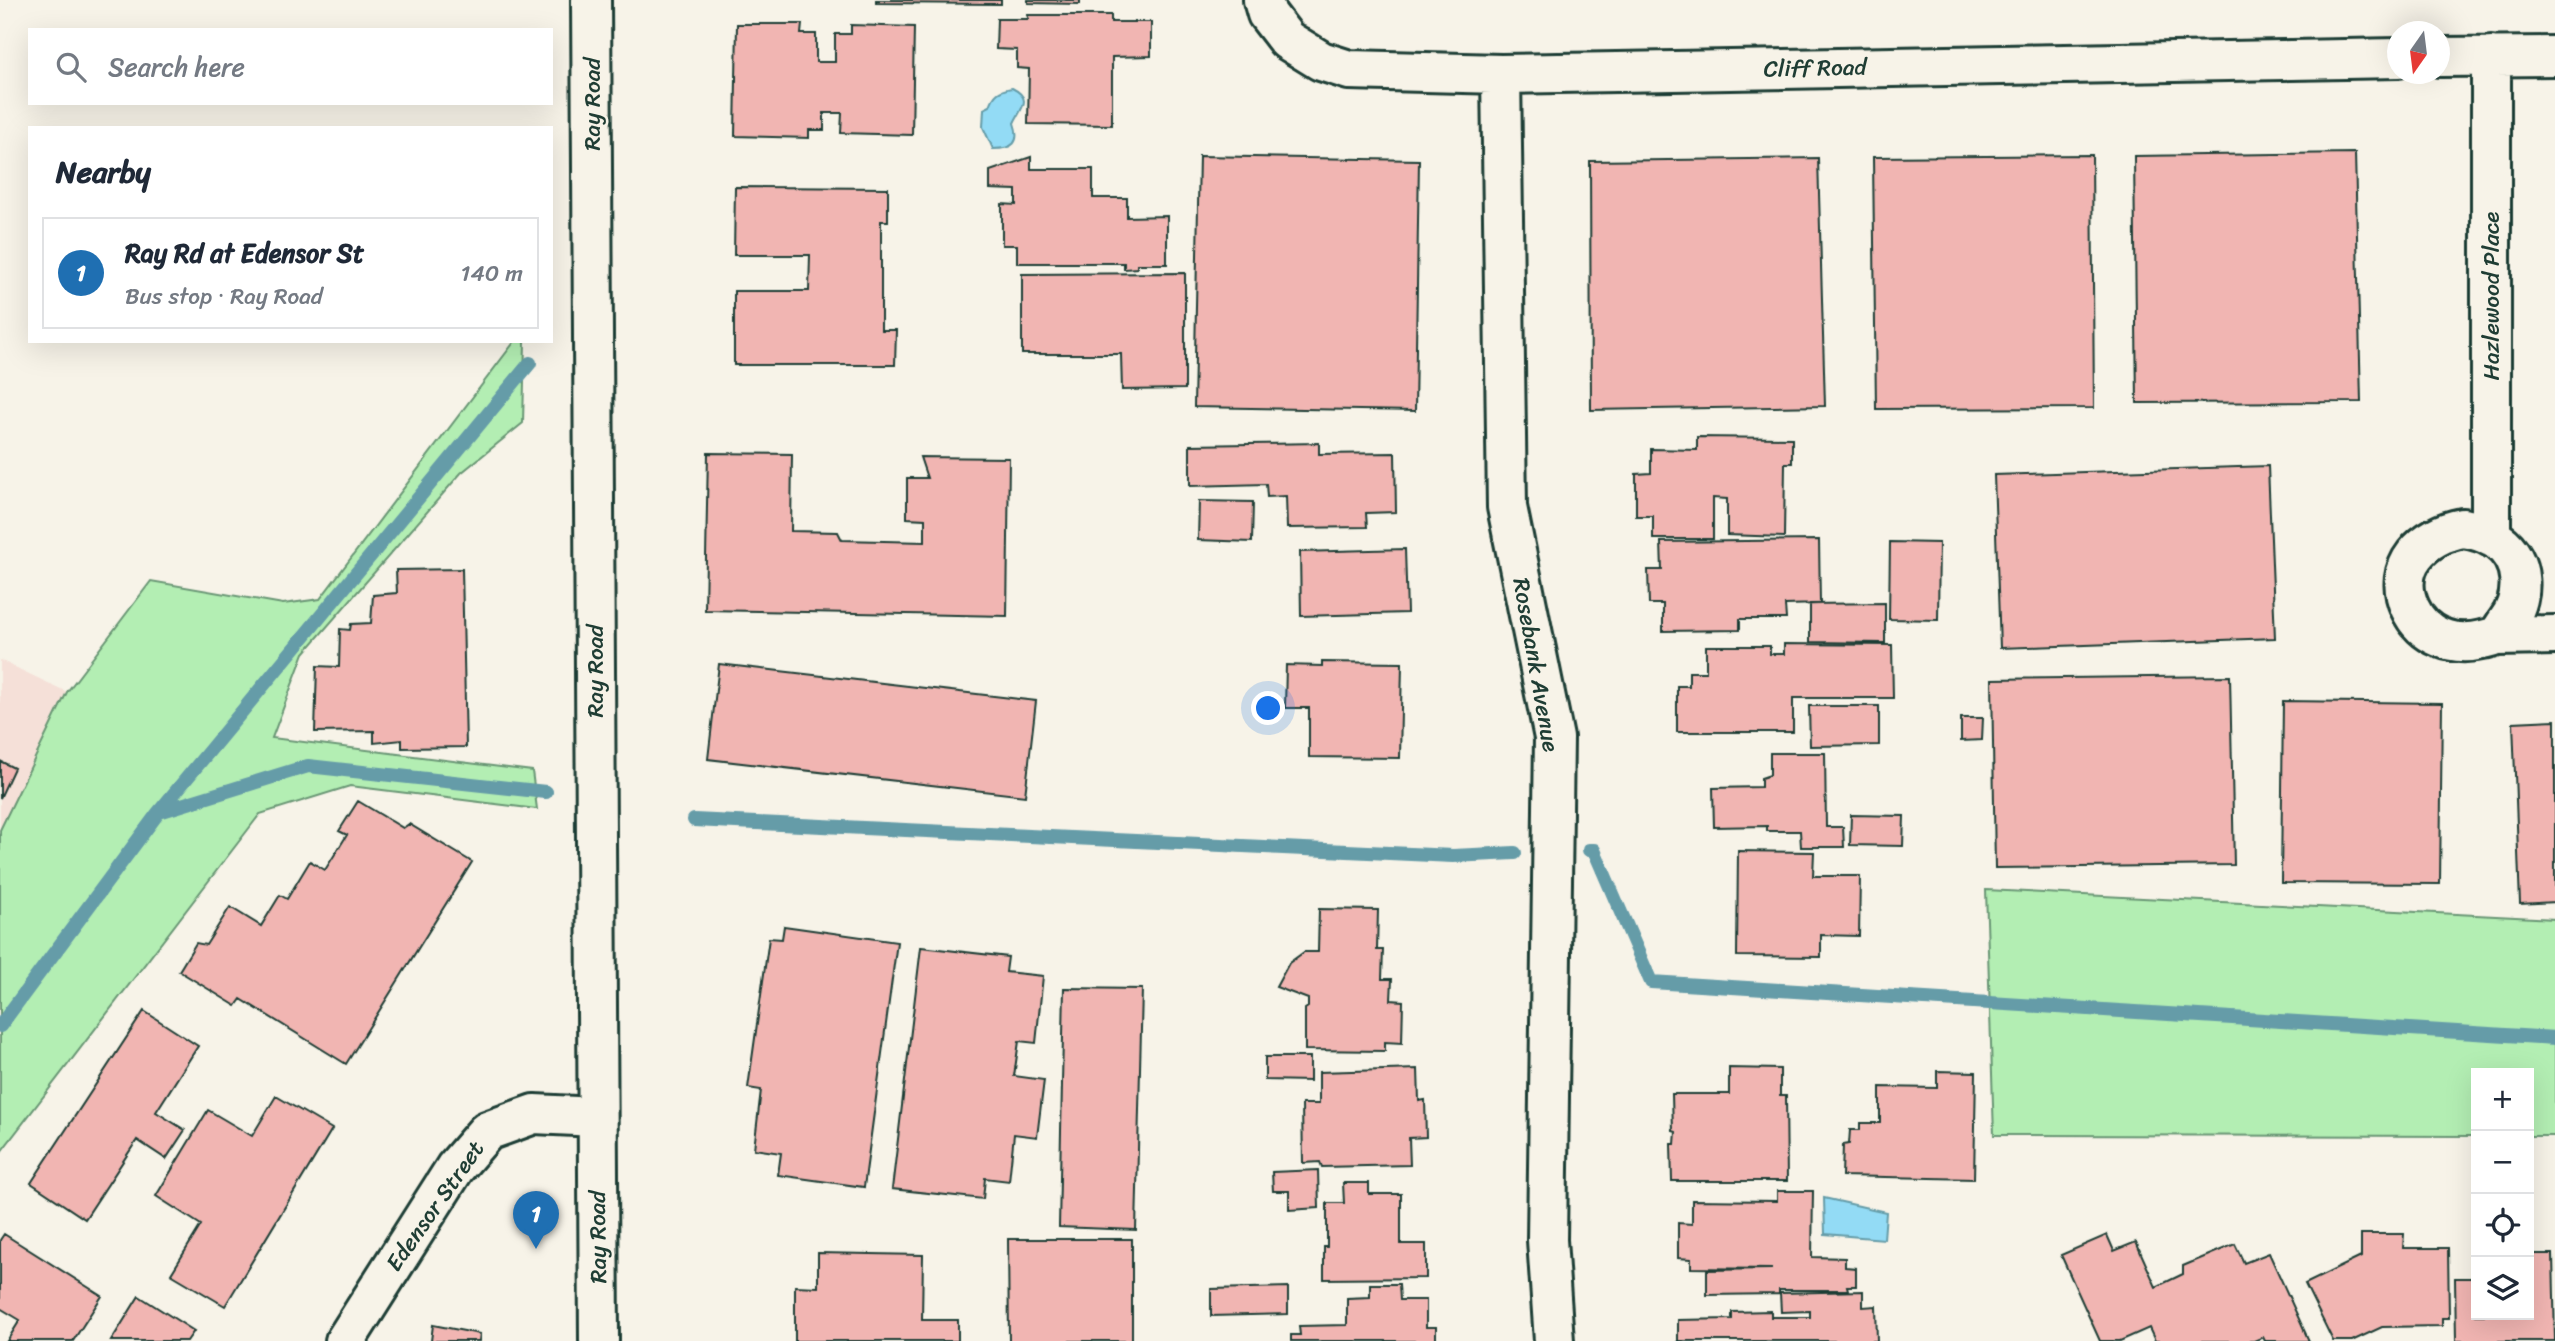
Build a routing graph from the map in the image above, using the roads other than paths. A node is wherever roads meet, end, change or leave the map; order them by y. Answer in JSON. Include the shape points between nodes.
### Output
{"nodes":[{"id":1,"x":591,"y":0,"type":"edge"},
{"id":2,"x":1263,"y":0,"type":"edge"},
{"id":3,"x":2491,"y":56,"type":"junction"},
{"id":4,"x":2555,"y":56,"type":"edge"},
{"id":5,"x":2450,"y":57,"type":"edge"},
{"id":6,"x":2387,"y":58,"type":"edge"},
{"id":7,"x":1502,"y":74,"type":"junction"},
{"id":8,"x":2491,"y":537,"type":"junction"},
{"id":9,"x":2555,"y":635,"type":"edge"},
{"id":10,"x":2496,"y":636,"type":"junction"},
{"id":11,"x":597,"y":1117,"type":"junction"},
{"id":12,"x":345,"y":1341,"type":"edge"},
{"id":13,"x":599,"y":1341,"type":"edge"},
{"id":14,"x":1554,"y":1341,"type":"edge"}],
"edges":[{"from":1,"to":11,"type":"street","name":"Ray Road"},
{"from":2,"to":7,"type":"street","name":"Cliff Road","via":[[1266,14],[1287,40],[1321,61],[1349,70]]},
{"from":3,"to":4,"type":"street"},
{"from":3,"to":5,"type":"street"},
{"from":3,"to":8,"type":"street","name":"Hazlewood Place"},
{"from":6,"to":7,"type":"street","name":"Cliff Road"},
{"from":7,"to":14,"type":"street","name":"Rosebank Avenue","via":[[1507,507],[1554,738],[1547,1240]]},
{"from":8,"to":10,"type":"street","via":[[2512,556],[2519,573],[2515,611]]},
{"from":8,"to":10,"type":"street","via":[[2463,528],[2427,541],[2414,556],[2405,591],[2415,616],[2434,636],[2470,643]]},
{"from":9,"to":10,"type":"street"},
{"from":11,"to":12,"type":"street","name":"Edensor Street","via":[[534,1114],[487,1131],[455,1168]]},
{"from":11,"to":13,"type":"street","name":"Ray Road"}]}
